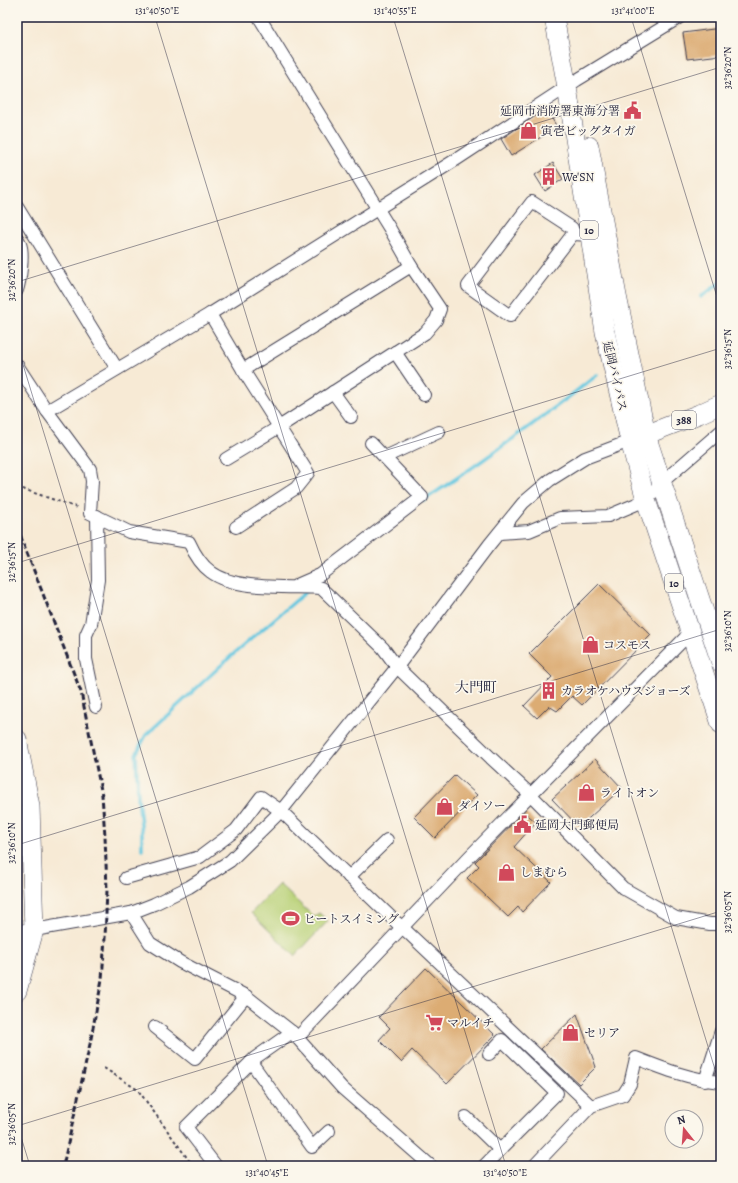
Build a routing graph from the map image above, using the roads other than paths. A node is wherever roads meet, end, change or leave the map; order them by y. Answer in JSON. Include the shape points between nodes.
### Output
{"nodes":[{"id":1,"x":259,"y":17,"type":"edge"},
{"id":2,"x":554,"y":17,"type":"edge"},
{"id":3,"x":567,"y":17,"type":"edge"},
{"id":4,"x":680,"y":17,"type":"edge"},
{"id":5,"x":572,"y":84,"type":"junction"},
{"id":6,"x":17,"y":207,"type":"edge"},
{"id":7,"x":377,"y":209,"type":"junction"},
{"id":8,"x":582,"y":235,"type":"junction"},
{"id":9,"x":17,"y":238,"type":"edge"},
{"id":10,"x":411,"y":266,"type":"junction"},
{"id":11,"x":17,"y":290,"type":"edge"},
{"id":12,"x":210,"y":314,"type":"junction"},
{"id":13,"x":395,"y":352,"type":"junction"},
{"id":14,"x":17,"y":365,"type":"edge"},
{"id":15,"x":118,"y":369,"type":"junction"},
{"id":16,"x":243,"y":370,"type":"junction"},
{"id":17,"x":333,"y":392,"type":"junction"},
{"id":18,"x":424,"y":395,"type":"dead end"},
{"id":19,"x":721,"y":404,"type":"edge"},
{"id":20,"x":47,"y":412,"type":"junction"},
{"id":21,"x":351,"y":417,"type":"dead end"},
{"id":22,"x":279,"y":427,"type":"junction"},
{"id":23,"x":721,"y":431,"type":"edge"},
{"id":24,"x":439,"y":432,"type":"dead end"},
{"id":25,"x":638,"y":438,"type":"junction"},
{"id":26,"x":371,"y":442,"type":"dead end"},
{"id":27,"x":385,"y":457,"type":"junction"},
{"id":28,"x":226,"y":459,"type":"dead end"},
{"id":29,"x":661,"y":484,"type":"junction"},
{"id":30,"x":646,"y":500,"type":"junction"},
{"id":31,"x":94,"y":514,"type":"junction"},
{"id":32,"x":236,"y":527,"type":"dead end"},
{"id":33,"x":499,"y":533,"type":"junction"},
{"id":34,"x":297,"y":587,"type":"junction"},
{"id":35,"x":691,"y":632,"type":"junction"},
{"id":36,"x":721,"y":663,"type":"edge"},
{"id":37,"x":397,"y":667,"type":"junction"},
{"id":38,"x":96,"y":707,"type":"dead end"},
{"id":39,"x":721,"y":724,"type":"edge"},
{"id":40,"x":17,"y":739,"type":"edge"},
{"id":41,"x":530,"y":794,"type":"junction"},
{"id":42,"x":281,"y":811,"type":"junction"},
{"id":43,"x":387,"y":840,"type":"dead end"},
{"id":44,"x":349,"y":877,"type":"junction"},
{"id":45,"x":126,"y":878,"type":"dead end"},
{"id":46,"x":130,"y":912,"type":"junction"},
{"id":47,"x":721,"y":924,"type":"edge"},
{"id":48,"x":402,"y":927,"type":"junction"},
{"id":49,"x":25,"y":932,"type":"edge"},
{"id":50,"x":17,"y":990,"type":"edge"},
{"id":51,"x":246,"y":996,"type":"junction"},
{"id":52,"x":155,"y":1027,"type":"dead end"},
{"id":53,"x":721,"y":1031,"type":"edge"},
{"id":54,"x":294,"y":1035,"type":"junction"},
{"id":55,"x":489,"y":1054,"type":"dead end"},
{"id":56,"x":251,"y":1062,"type":"junction"},
{"id":57,"x":705,"y":1081,"type":"junction"},
{"id":58,"x":721,"y":1082,"type":"edge"},
{"id":59,"x":590,"y":1106,"type":"junction"},
{"id":60,"x":466,"y":1117,"type":"dead end"},
{"id":61,"x":329,"y":1131,"type":"dead end"},
{"id":62,"x":500,"y":1150,"type":"junction"},
{"id":63,"x":216,"y":1166,"type":"edge"},
{"id":64,"x":431,"y":1166,"type":"edge"},
{"id":65,"x":484,"y":1166,"type":"edge"},
{"id":66,"x":534,"y":1166,"type":"edge"}],
"edges":[{"from":1,"to":7,"type":"street"},
{"from":2,"to":5,"type":"main road","name":"延岡バイパス","number":"10"},
{"from":3,"to":5,"type":"main road","name":"延岡バイパス","number":"10"},
{"from":4,"to":5,"type":"street"},
{"from":5,"to":7,"type":"street"},
{"from":5,"to":8,"type":"main road","name":"延岡バイパス","number":"10"},
{"from":5,"to":25,"type":"main road","name":"延岡バイパス","number":"10","via":[[617,296]]},
{"from":6,"to":15,"type":"street"},
{"from":7,"to":10,"type":"street"},
{"from":7,"to":12,"type":"street"},
{"from":8,"to":8,"type":"street","via":[[532,202],[468,286],[510,316]]},
{"from":8,"to":25,"type":"main road","name":"延岡バイパス","number":"10","via":[[605,332]]},
{"from":9,"to":11,"type":"street","via":[[21,245]]},
{"from":10,"to":13,"type":"street","via":[[440,309],[436,320],[425,333]]},
{"from":10,"to":16,"type":"street"},
{"from":12,"to":15,"type":"street"},
{"from":12,"to":16,"type":"street"},
{"from":13,"to":17,"type":"street"},
{"from":13,"to":18,"type":"street"},
{"from":14,"to":20,"type":"street"},
{"from":15,"to":20,"type":"street"},
{"from":16,"to":22,"type":"street"},
{"from":17,"to":21,"type":"street"},
{"from":17,"to":22,"type":"street"},
{"from":19,"to":25,"type":"main road","number":"388"},
{"from":20,"to":31,"type":"street","via":[[90,469]]},
{"from":22,"to":28,"type":"street"},
{"from":22,"to":32,"type":"street","via":[[308,473],[296,488]]},
{"from":23,"to":29,"type":"street"},
{"from":24,"to":27,"type":"street"},
{"from":25,"to":29,"type":"main road","name":"延岡バイパス","number":"10"},
{"from":25,"to":30,"type":"main road","name":"延岡バイパス","number":"10"},
{"from":25,"to":33,"type":"street","via":[[585,458],[550,480],[523,503]]},
{"from":26,"to":27,"type":"street"},
{"from":27,"to":34,"type":"street","via":[[422,496],[320,575]]},
{"from":29,"to":30,"type":"street"},
{"from":29,"to":36,"type":"main road","name":"延岡バイパス","number":"10"},
{"from":30,"to":33,"type":"street","via":[[608,516],[560,518],[529,531]]},
{"from":30,"to":35,"type":"main road","name":"延岡バイパス","number":"10"},
{"from":31,"to":34,"type":"street","via":[[129,532],[188,542],[196,557],[210,572],[223,579],[241,584]]},
{"from":31,"to":38,"type":"street","via":[[98,580],[91,624],[86,635],[86,659]]},
{"from":33,"to":37,"type":"street"},
{"from":34,"to":37,"type":"street","via":[[321,588],[383,648]]},
{"from":35,"to":39,"type":"main road","name":"延岡バイパス","number":"10"},
{"from":35,"to":41,"type":"street"},
{"from":37,"to":41,"type":"street"},
{"from":37,"to":42,"type":"street"},
{"from":40,"to":49,"type":"main road","via":[[30,806]]},
{"from":41,"to":47,"type":"street","via":[[623,888],[676,918]]},
{"from":41,"to":48,"type":"street"},
{"from":42,"to":44,"type":"street"},
{"from":42,"to":45,"type":"street","via":[[261,797],[236,830],[200,858]]},
{"from":42,"to":46,"type":"street","via":[[230,861],[189,887]]},
{"from":43,"to":44,"type":"street"},
{"from":44,"to":48,"type":"street"},
{"from":46,"to":49,"type":"street"},
{"from":46,"to":51,"type":"street","via":[[150,943],[180,962]]},
{"from":48,"to":54,"type":"street"},
{"from":48,"to":59,"type":"street"},
{"from":49,"to":50,"type":"main road"},
{"from":51,"to":52,"type":"street","via":[[195,1059]]},
{"from":51,"to":54,"type":"street"},
{"from":53,"to":57,"type":"street"},
{"from":54,"to":56,"type":"street"},
{"from":54,"to":64,"type":"street","via":[[342,1088]]},
{"from":55,"to":62,"type":"street","via":[[502,1040],[558,1093]]},
{"from":56,"to":61,"type":"street","via":[[312,1147]]},
{"from":56,"to":63,"type":"street","via":[[186,1127]]},
{"from":57,"to":58,"type":"street"},
{"from":57,"to":59,"type":"street","via":[[636,1058],[630,1084],[623,1095]]},
{"from":59,"to":66,"type":"street"},
{"from":60,"to":62,"type":"street"},
{"from":62,"to":65,"type":"street"}]}
